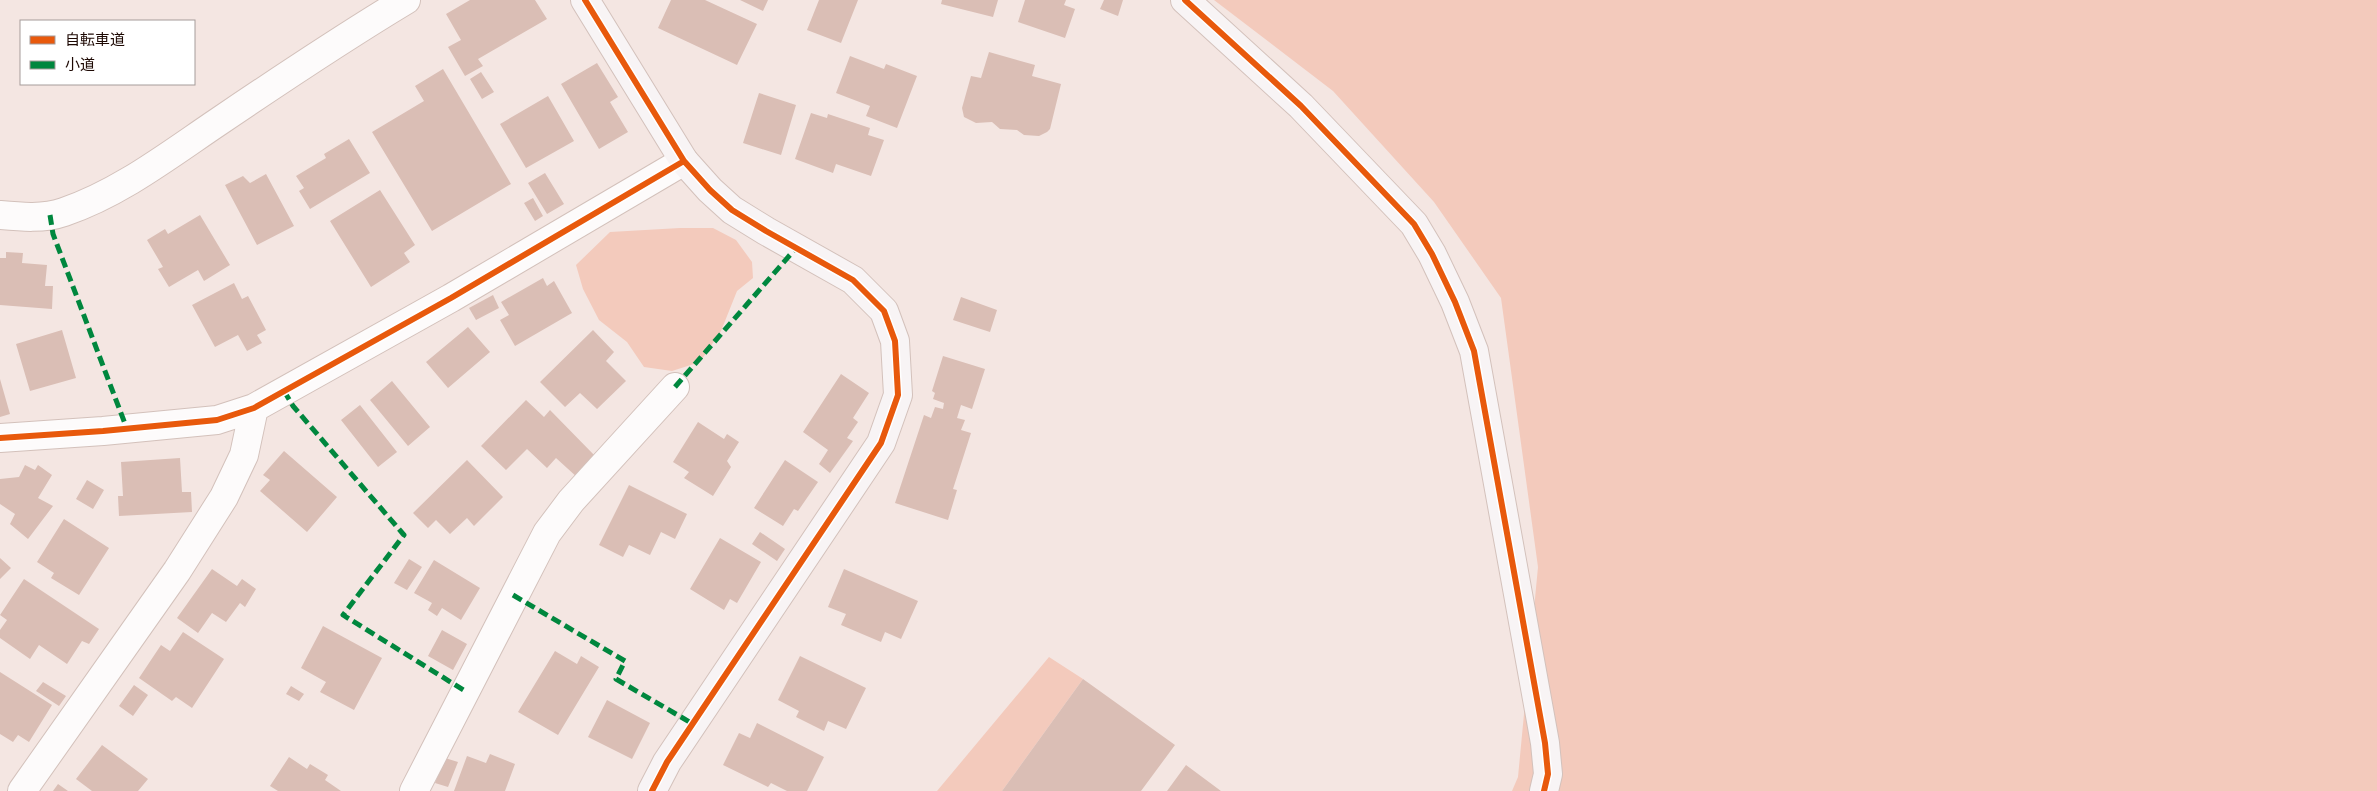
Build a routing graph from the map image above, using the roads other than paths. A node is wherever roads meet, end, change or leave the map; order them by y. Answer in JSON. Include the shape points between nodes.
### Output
{"nodes":[{"id":1,"x":406,"y":0,"type":"edge"},
{"id":2,"x":585,"y":0,"type":"edge"},
{"id":3,"x":1185,"y":0,"type":"edge"},
{"id":4,"x":684,"y":161,"type":"junction"},
{"id":5,"x":0,"y":215,"type":"edge"},
{"id":6,"x":675,"y":387,"type":"dead end"},
{"id":7,"x":254,"y":408,"type":"junction"},
{"id":8,"x":0,"y":438,"type":"edge"},
{"id":9,"x":22,"y":791,"type":"edge"},
{"id":10,"x":414,"y":791,"type":"edge"},
{"id":11,"x":652,"y":791,"type":"edge"},
{"id":12,"x":1544,"y":791,"type":"edge"}],
"edges":[{"from":1,"to":5,"type":"street","via":[[336,42],[104,196],[62,213],[27,218]]},
{"from":2,"to":4,"type":"street"},
{"from":3,"to":12,"type":"street","via":[[1302,106],[1414,224],[1455,302],[1474,351],[1494,456],[1545,743],[1548,774]]},
{"from":4,"to":7,"type":"street","via":[[451,298]]},
{"from":4,"to":11,"type":"street","via":[[732,210],[853,280],[884,311],[895,341],[898,395],[881,443],[667,762]]},
{"from":6,"to":10,"type":"street","via":[[546,533]]},
{"from":7,"to":8,"type":"street","via":[[217,420]]},
{"from":7,"to":9,"type":"street","via":[[244,455],[224,497],[177,571]]}]}
